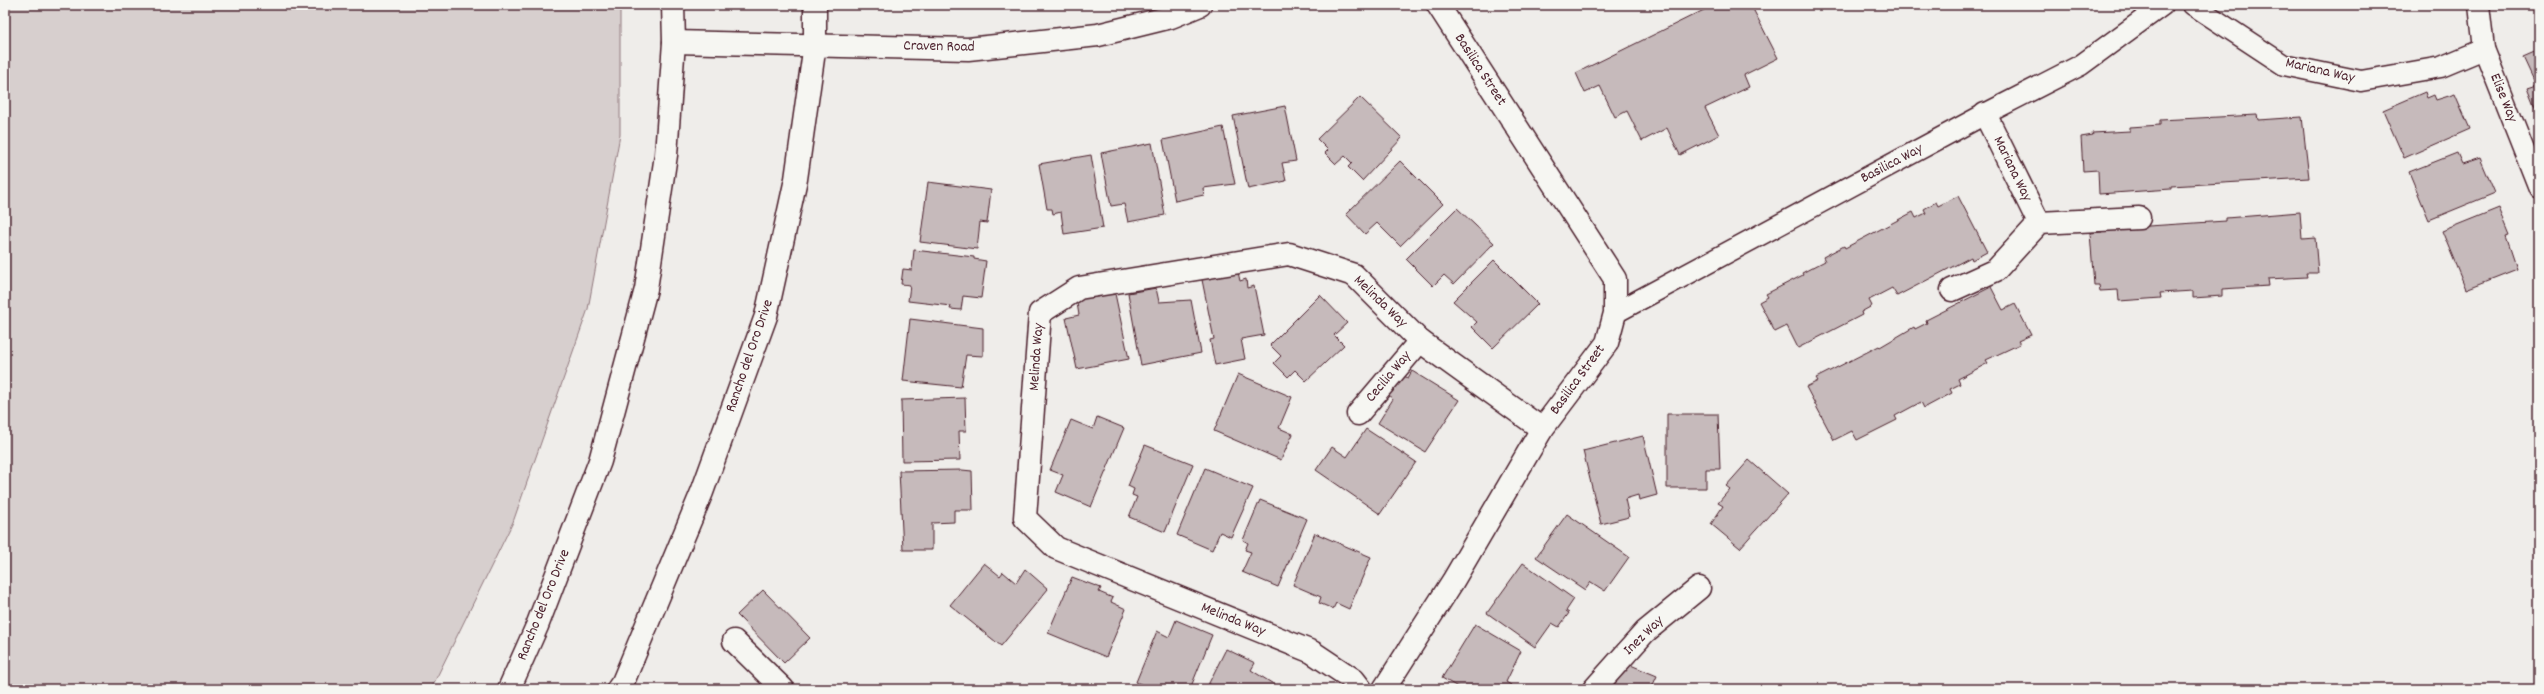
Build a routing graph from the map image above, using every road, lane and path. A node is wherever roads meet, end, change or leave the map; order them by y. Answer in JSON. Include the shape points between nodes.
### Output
{"nodes":[{"id":1,"x":673,"y":5,"type":"edge"},
{"id":2,"x":815,"y":5,"type":"edge"},
{"id":3,"x":1200,"y":5,"type":"edge"},
{"id":4,"x":1438,"y":5,"type":"edge"},
{"id":5,"x":2163,"y":5,"type":"edge"},
{"id":6,"x":2193,"y":5,"type":"edge"},
{"id":7,"x":2479,"y":5,"type":"edge"},
{"id":8,"x":674,"y":42,"type":"junction"},
{"id":9,"x":815,"y":44,"type":"junction"},
{"id":10,"x":2484,"y":49,"type":"junction"},
{"id":11,"x":1985,"y":114,"type":"junction"},
{"id":12,"x":2539,"y":188,"type":"edge"},
{"id":13,"x":2139,"y":218,"type":"dead end"},
{"id":14,"x":2039,"y":223,"type":"junction"},
{"id":15,"x":1952,"y":290,"type":"dead end"},
{"id":16,"x":1615,"y":313,"type":"junction"},
{"id":17,"x":1420,"y":341,"type":"junction"},
{"id":18,"x":1358,"y":414,"type":"dead end"},
{"id":19,"x":1542,"y":429,"type":"junction"},
{"id":20,"x":1699,"y":588,"type":"dead end"},
{"id":21,"x":734,"y":641,"type":"dead end"},
{"id":22,"x":509,"y":689,"type":"edge"},
{"id":23,"x":618,"y":689,"type":"edge"},
{"id":24,"x":783,"y":689,"type":"edge"},
{"id":25,"x":1361,"y":689,"type":"edge"},
{"id":26,"x":1384,"y":689,"type":"edge"},
{"id":27,"x":1594,"y":689,"type":"edge"}],
"edges":[{"from":1,"to":8,"type":"street","name":"Rancho del Oro Drive"},
{"from":2,"to":9,"type":"street","name":"Rancho del Oro Drive"},
{"from":3,"to":9,"type":"street","name":"Craven Road","via":[[1171,17],[1098,35],[968,49]]},
{"from":4,"to":16,"type":"street","name":"Basilica Street","via":[[1615,279]]},
{"from":5,"to":11,"type":"lane","name":"Basilica Way","via":[[2081,65]]},
{"from":6,"to":10,"type":"lane","name":"Mariana Way","via":[[2284,65],[2361,81],[2441,67]]},
{"from":7,"to":10,"type":"lane","name":"Elise Way"},
{"from":8,"to":9,"type":"street","name":"Craven Road"},
{"from":8,"to":22,"type":"street","name":"Rancho del Oro Drive","via":[[666,155],[646,289],[600,461],[537,626]]},
{"from":9,"to":23,"type":"street","name":"Rancho del Oro Drive","via":[[796,179],[766,316],[702,492]]},
{"from":10,"to":12,"type":"lane","name":"Elise Way"},
{"from":11,"to":14,"type":"street","name":"Mariana Way"},
{"from":11,"to":16,"type":"lane","name":"Basilica Way"},
{"from":13,"to":14,"type":"street"},
{"from":14,"to":15,"type":"street","via":[[1996,270]]},
{"from":16,"to":19,"type":"street","name":"Basilica Street","via":[[1607,343]]},
{"from":17,"to":18,"type":"street","name":"Cecilia Way"},
{"from":17,"to":19,"type":"street","name":"Melinda Way"},
{"from":17,"to":25,"type":"street","name":"Melinda Way","via":[[1354,274],[1289,254],[1079,288],[1040,313],[1025,518],[1056,548],[1312,652],[1354,680]]},
{"from":19,"to":26,"type":"street","name":"Basilica Street","via":[[1453,581]]},
{"from":20,"to":27,"type":"street","name":"Inez Way","via":[[1645,632]]},
{"from":21,"to":24,"type":"street"}]}
